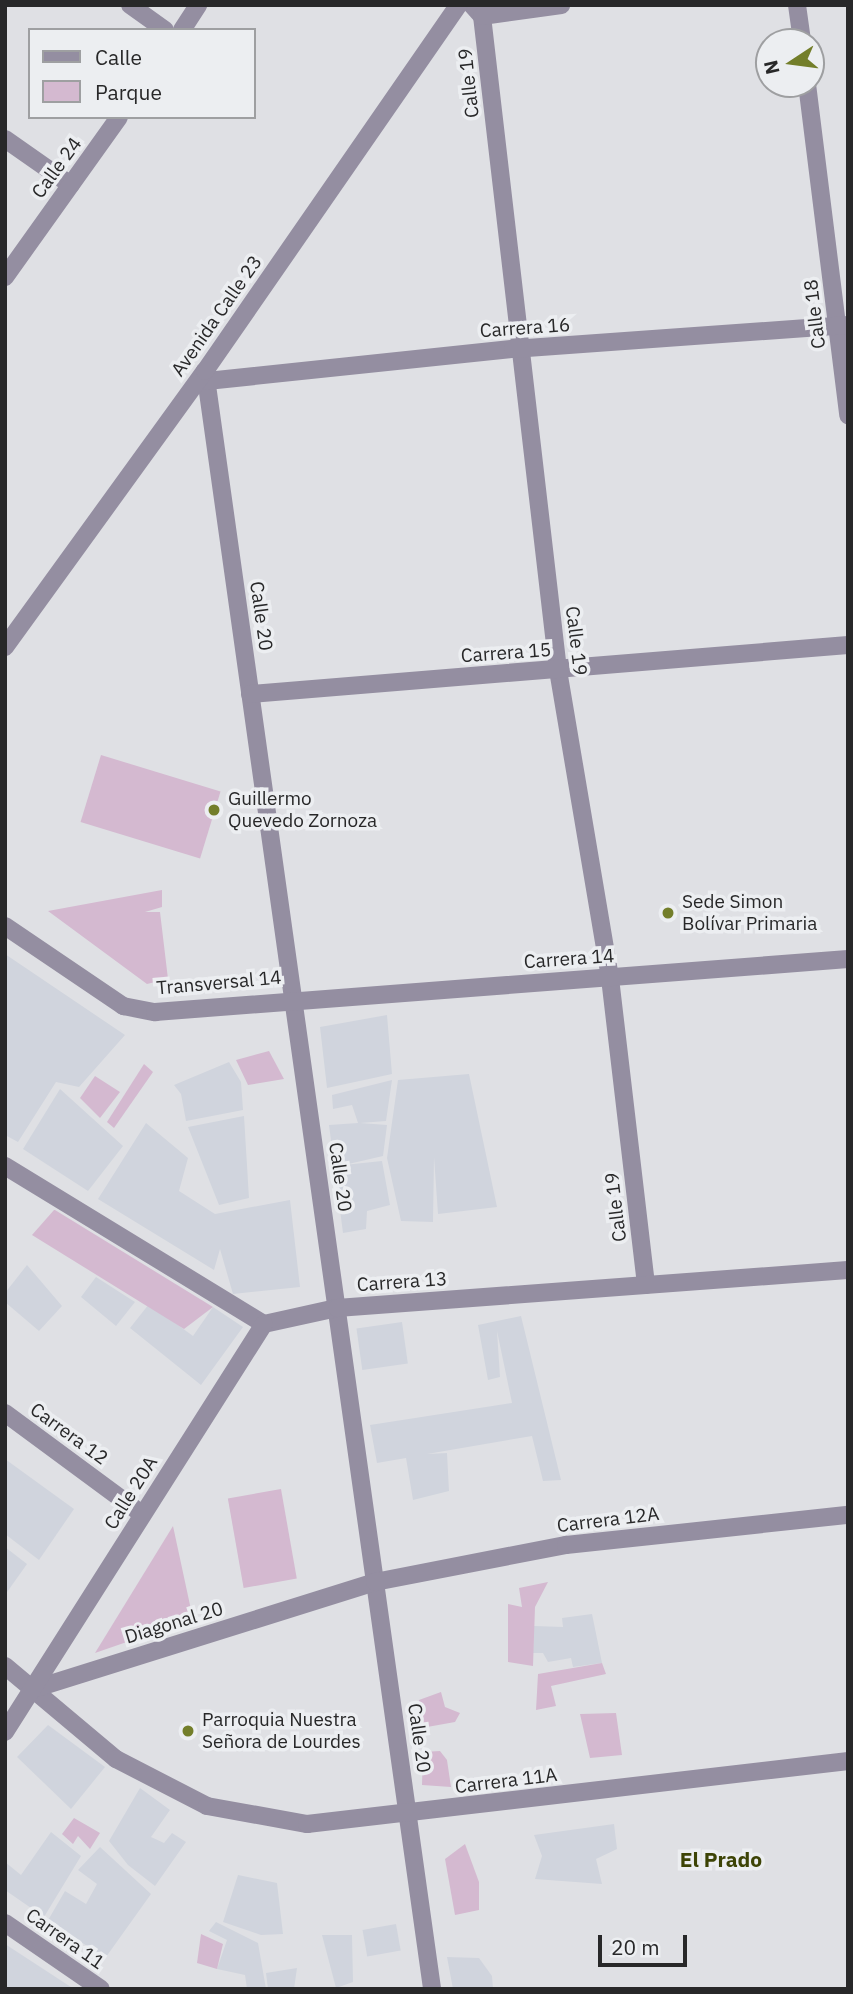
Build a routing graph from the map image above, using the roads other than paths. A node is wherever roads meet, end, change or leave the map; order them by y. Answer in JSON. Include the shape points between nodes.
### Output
{"nodes":[{"id":1,"x":130,"y":5,"type":"edge"},
{"id":2,"x":198,"y":5,"type":"edge"},
{"id":3,"x":458,"y":5,"type":"edge"},
{"id":4,"x":561,"y":5,"type":"edge"},
{"id":5,"x":797,"y":5,"type":"edge"},
{"id":6,"x":477,"y":10,"type":"edge"},
{"id":7,"x":162,"y":28,"type":"edge"},
{"id":8,"x":183,"y":28,"type":"edge"},
{"id":9,"x":800,"y":28,"type":"edge"},
{"id":10,"x":809,"y":98,"type":"edge"},
{"id":11,"x":119,"y":119,"type":"edge"},
{"id":12,"x":5,"y":139,"type":"edge"},
{"id":13,"x":71,"y":185,"type":"junction"},
{"id":14,"x":5,"y":277,"type":"edge"},
{"id":15,"x":843,"y":325,"type":"edge"},
{"id":16,"x":520,"y":350,"type":"junction"},
{"id":17,"x":206,"y":376,"type":"junction"},
{"id":18,"x":848,"y":415,"type":"edge"},
{"id":19,"x":848,"y":645,"type":"edge"},
{"id":20,"x":5,"y":647,"type":"edge"},
{"id":21,"x":558,"y":670,"type":"junction"},
{"id":22,"x":250,"y":694,"type":"junction"},
{"id":23,"x":5,"y":926,"type":"edge"},
{"id":24,"x":848,"y":959,"type":"edge"},
{"id":25,"x":610,"y":978,"type":"junction"},
{"id":26,"x":293,"y":998,"type":"junction"},
{"id":27,"x":5,"y":1166,"type":"edge"},
{"id":28,"x":848,"y":1270,"type":"edge"},
{"id":29,"x":646,"y":1285,"type":"junction"},
{"id":30,"x":337,"y":1308,"type":"junction"},
{"id":31,"x":264,"y":1324,"type":"junction"},
{"id":32,"x":5,"y":1413,"type":"edge"},
{"id":33,"x":142,"y":1514,"type":"junction"},
{"id":34,"x":848,"y":1515,"type":"edge"},
{"id":35,"x":375,"y":1582,"type":"junction"},
{"id":36,"x":5,"y":1666,"type":"edge"},
{"id":37,"x":37,"y":1688,"type":"junction"},
{"id":38,"x":5,"y":1732,"type":"edge"},
{"id":39,"x":848,"y":1761,"type":"edge"},
{"id":40,"x":408,"y":1814,"type":"junction"},
{"id":41,"x":5,"y":1923,"type":"edge"},
{"id":42,"x":101,"y":1989,"type":"edge"},
{"id":43,"x":432,"y":1989,"type":"edge"}],
"edges":[{"from":1,"to":7,"type":"street"},
{"from":2,"to":8,"type":"street"},
{"from":3,"to":17,"type":"street","name":"Avenida Calle 23"},
{"from":4,"to":6,"type":"street"},
{"from":5,"to":9,"type":"street"},
{"from":6,"to":16,"type":"street","name":"Calle 19"},
{"from":10,"to":15,"type":"street","name":"Calle 18"},
{"from":11,"to":13,"type":"street","name":"Calle 24"},
{"from":12,"to":13,"type":"street"},
{"from":13,"to":14,"type":"street","name":"Calle 24"},
{"from":15,"to":16,"type":"street","name":"Carrera 16"},
{"from":15,"to":18,"type":"street","name":"Calle 18"},
{"from":16,"to":17,"type":"street","name":"Carrera 16"},
{"from":16,"to":21,"type":"street","name":"Calle 19"},
{"from":17,"to":20,"type":"street","name":"Avenida Calle 23"},
{"from":17,"to":22,"type":"street","name":"Calle 20"},
{"from":19,"to":21,"type":"street","name":"Carrera 15"},
{"from":21,"to":22,"type":"street","name":"Carrera 15"},
{"from":21,"to":25,"type":"street","name":"Calle 19"},
{"from":22,"to":26,"type":"street","name":"Calle 20"},
{"from":23,"to":26,"type":"street","name":"Transversal 14","via":[[123,1006],[155,1012]]},
{"from":24,"to":25,"type":"street","name":"Carrera 14"},
{"from":25,"to":26,"type":"street","name":"Carrera 14"},
{"from":25,"to":29,"type":"street","name":"Calle 19"},
{"from":26,"to":30,"type":"street","name":"Calle 20"},
{"from":27,"to":31,"type":"street"},
{"from":28,"to":29,"type":"street","name":"Carrera 13"},
{"from":29,"to":30,"type":"street","name":"Carrera 13"},
{"from":30,"to":31,"type":"street","name":"Carrera 13"},
{"from":30,"to":35,"type":"street","name":"Calle 20"},
{"from":31,"to":33,"type":"street","name":"Calle 20A"},
{"from":32,"to":33,"type":"street","name":"Carrera 12"},
{"from":33,"to":37,"type":"street","name":"Calle 20A"},
{"from":34,"to":35,"type":"street","name":"Carrera 12A","via":[[566,1545]]},
{"from":35,"to":37,"type":"street","name":"Diagonal 20"},
{"from":35,"to":40,"type":"street","name":"Calle 20"},
{"from":36,"to":37,"type":"street","name":"Carrera 11A"},
{"from":37,"to":38,"type":"street"},
{"from":37,"to":40,"type":"street","name":"Carrera 11A","via":[[116,1759],[207,1805],[307,1824]]},
{"from":39,"to":40,"type":"street","name":"Carrera 11A"},
{"from":40,"to":43,"type":"street","name":"Calle 20"},
{"from":41,"to":42,"type":"street","name":"Carrera 11"}]}
